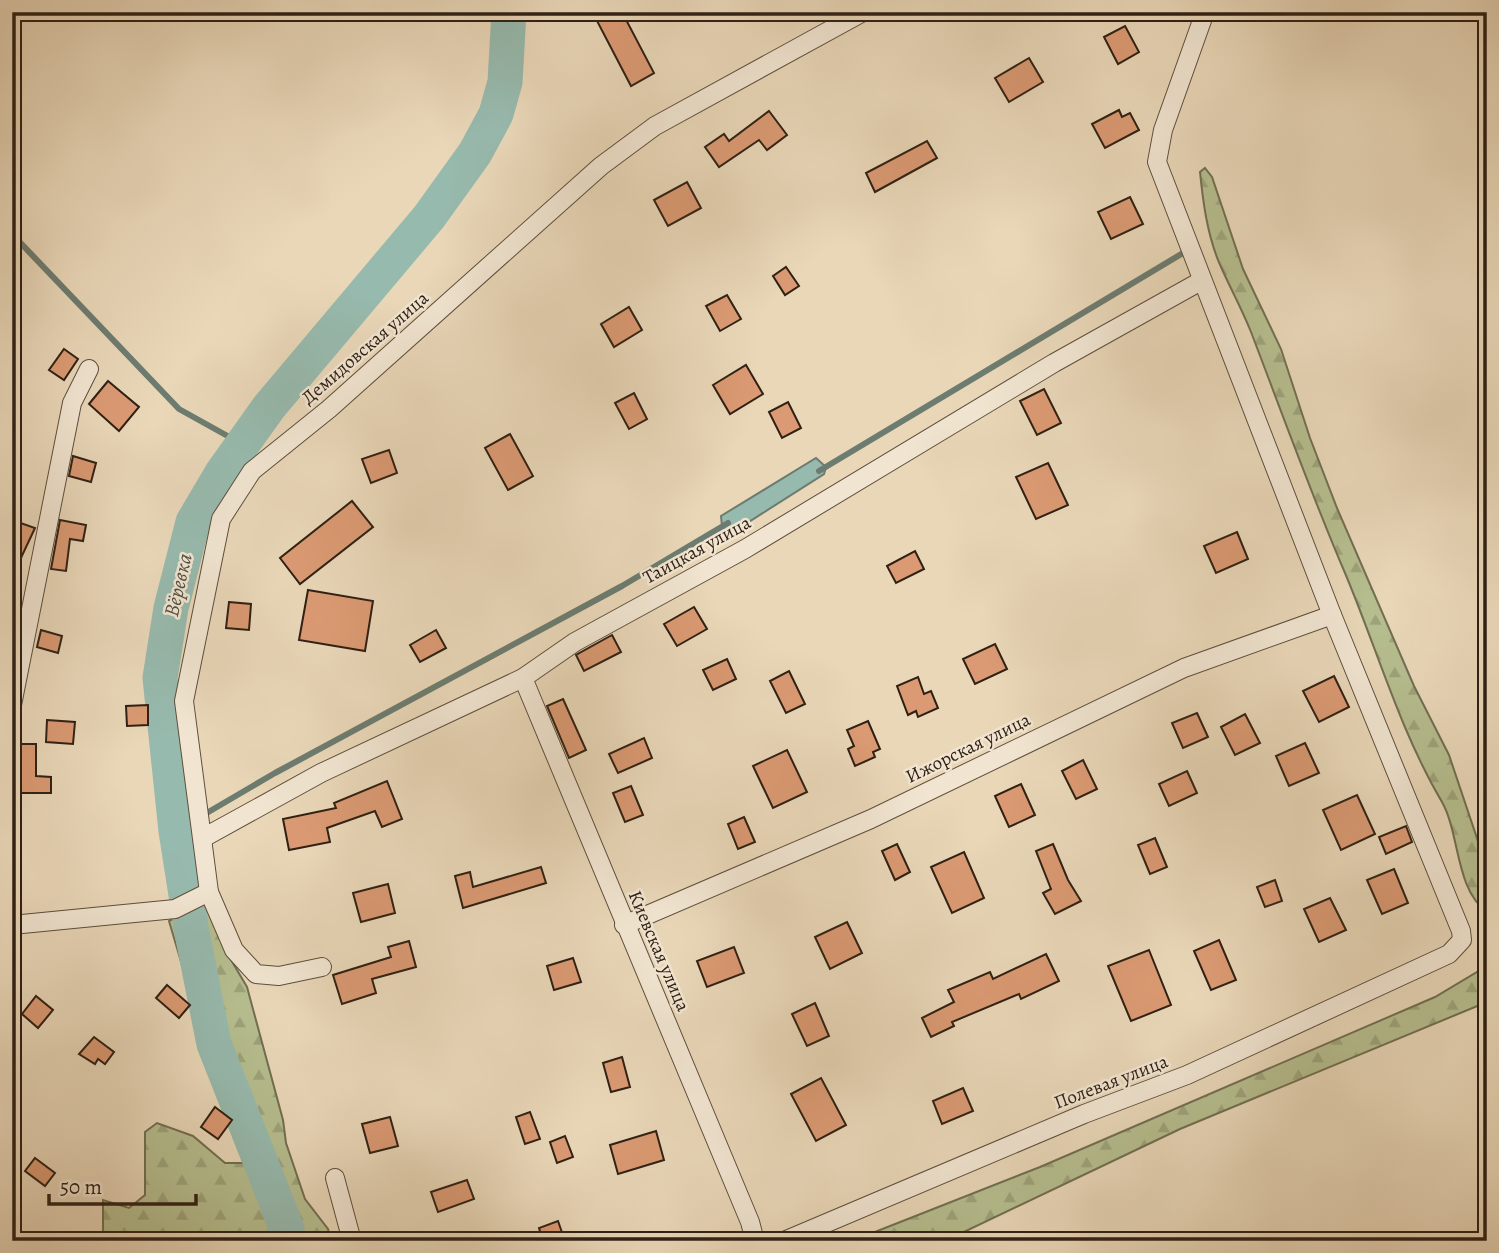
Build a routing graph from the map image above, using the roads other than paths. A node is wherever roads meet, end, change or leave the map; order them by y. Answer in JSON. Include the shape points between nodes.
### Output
{"nodes":[{"id":1,"x":863,"y":12,"type":"edge"},
{"id":2,"x":1205,"y":12,"type":"edge"},
{"id":3,"x":1201,"y":281,"type":"junction"},
{"id":4,"x":89,"y":369,"type":"dead end"},
{"id":5,"x":1332,"y":615,"type":"junction"},
{"id":6,"x":523,"y":678,"type":"junction"},
{"id":7,"x":12,"y":705,"type":"edge"},
{"id":8,"x":204,"y":838,"type":"junction"},
{"id":9,"x":209,"y":892,"type":"junction"},
{"id":10,"x":12,"y":925,"type":"edge"},
{"id":11,"x":624,"y":925,"type":"junction"},
{"id":12,"x":323,"y":967,"type":"dead end"},
{"id":13,"x":335,"y":1178,"type":"dead end"},
{"id":14,"x":352,"y":1241,"type":"edge"},
{"id":15,"x":755,"y":1241,"type":"edge"},
{"id":16,"x":784,"y":1241,"type":"edge"}],
"edges":[{"from":1,"to":8,"type":"street","name":"Демидовская улица","via":[[655,126],[601,166],[253,471],[221,519],[184,701]]},
{"from":2,"to":3,"type":"street","via":[[1163,130],[1157,162]]},
{"from":3,"to":5,"type":"street"},
{"from":3,"to":6,"type":"street","name":"Таицкая улица","via":[[1054,363],[745,549],[575,642]]},
{"from":4,"to":7,"type":"street","via":[[72,403]]},
{"from":5,"to":11,"type":"street","name":"Ижорская улица","via":[[1184,668],[871,818]]},
{"from":5,"to":16,"type":"street","name":"Полевая улица","via":[[1462,940],[1449,954],[1187,1075]]},
{"from":6,"to":8,"type":"street","name":"Таицкая улица","via":[[321,773]]},
{"from":6,"to":11,"type":"street","name":"Киевская улица"},
{"from":8,"to":9,"type":"street","name":"Демидовская улица"},
{"from":9,"to":10,"type":"street","via":[[175,909]]},
{"from":9,"to":12,"type":"street","name":"Демидовская улица","via":[[234,950],[256,974],[279,976]]},
{"from":11,"to":15,"type":"street","name":"Киевская улица","via":[[751,1222]]},
{"from":13,"to":14,"type":"street"}]}
